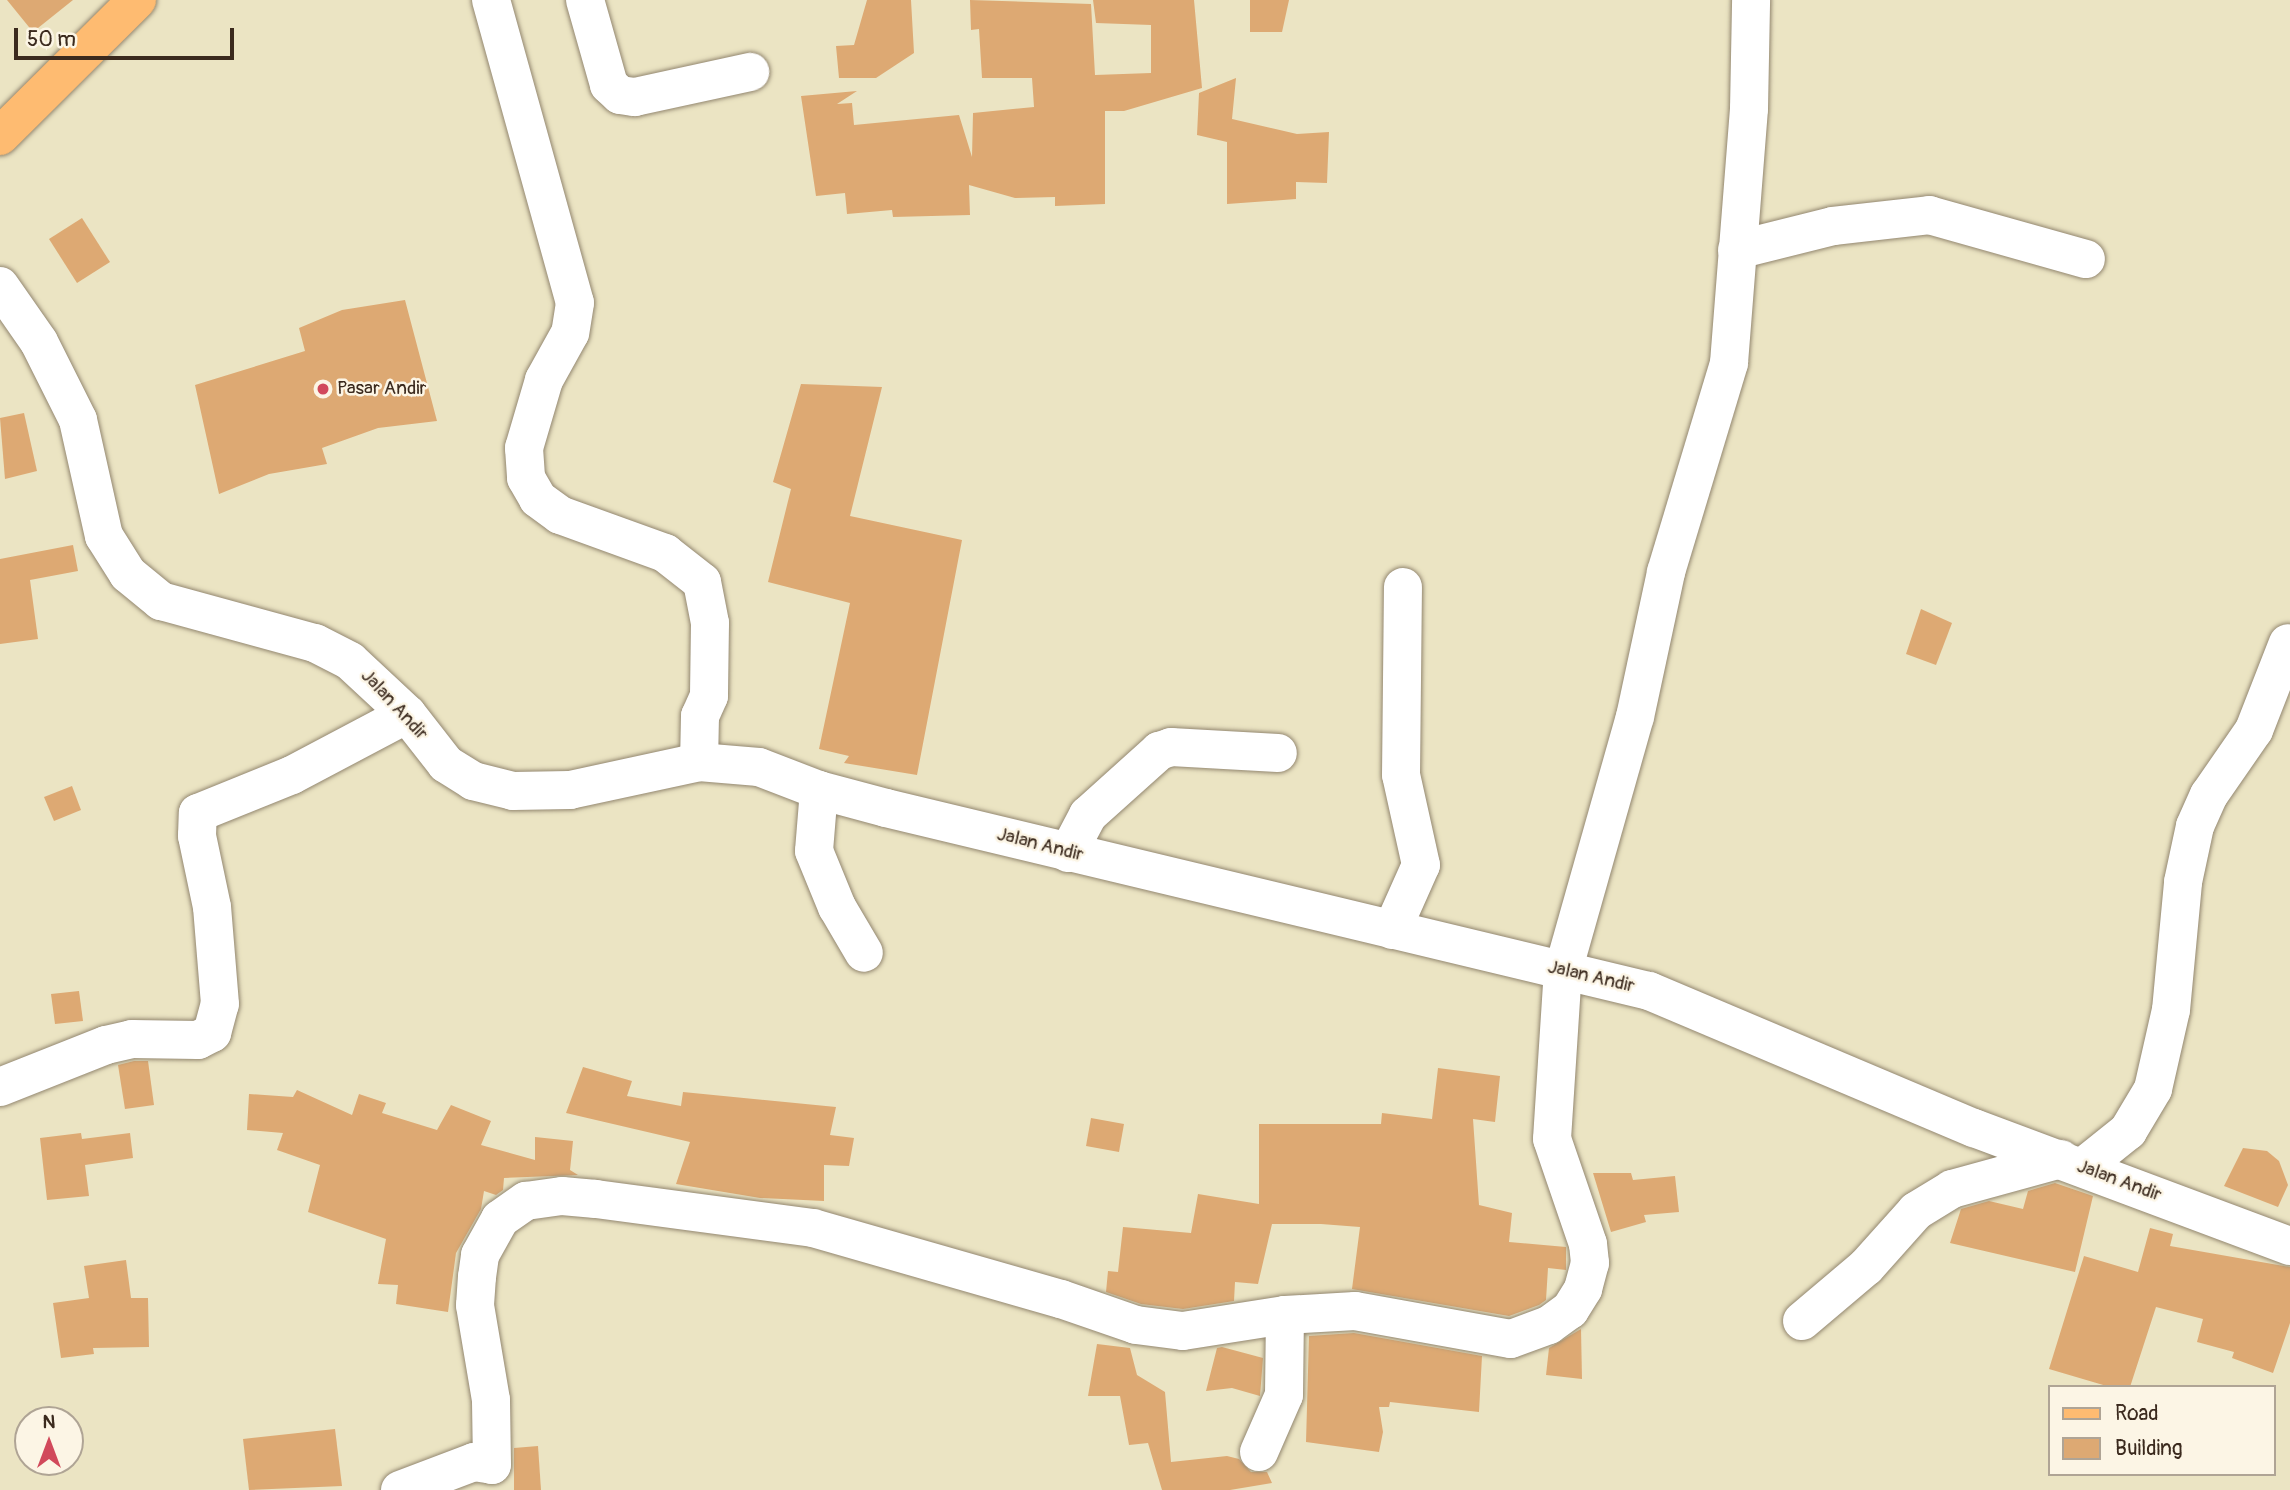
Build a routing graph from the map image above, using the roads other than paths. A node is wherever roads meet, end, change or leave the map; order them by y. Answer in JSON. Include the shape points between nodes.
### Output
{"nodes":[{"id":1,"x":137,"y":0,"type":"edge"},
{"id":2,"x":491,"y":0,"type":"edge"},
{"id":3,"x":585,"y":0,"type":"edge"},
{"id":4,"x":1751,"y":0,"type":"edge"},
{"id":5,"x":750,"y":72,"type":"dead end"},
{"id":6,"x":0,"y":136,"type":"edge"},
{"id":7,"x":1737,"y":250,"type":"junction"},
{"id":8,"x":2086,"y":259,"type":"dead end"},
{"id":9,"x":0,"y":286,"type":"edge"},
{"id":10,"x":1403,"y":587,"type":"dead end"},
{"id":11,"x":2288,"y":643,"type":"edge"},
{"id":12,"x":407,"y":713,"type":"junction"},
{"id":13,"x":1278,"y":753,"type":"dead end"},
{"id":14,"x":699,"y":762,"type":"junction"},
{"id":15,"x":819,"y":790,"type":"junction"},
{"id":16,"x":1068,"y":853,"type":"junction"},
{"id":17,"x":1392,"y":930,"type":"junction"},
{"id":18,"x":864,"y":953,"type":"dead end"},
{"id":19,"x":1563,"y":971,"type":"junction"},
{"id":20,"x":0,"y":1087,"type":"edge"},
{"id":21,"x":2072,"y":1163,"type":"junction"},
{"id":22,"x":2290,"y":1246,"type":"edge"},
{"id":23,"x":1285,"y":1315,"type":"junction"},
{"id":24,"x":1802,"y":1321,"type":"dead end"},
{"id":25,"x":1259,"y":1452,"type":"dead end"},
{"id":26,"x":400,"y":1490,"type":"edge"}],
"edges":[{"from":1,"to":6,"type":"main road"},
{"from":2,"to":14,"type":"street","via":[[575,303],[569,333],[544,380],[524,448],[526,478],[538,499],[560,515],[665,553],[702,582],[710,623],[709,696],[700,716]]},
{"from":3,"to":5,"type":"street","via":[[609,85],[621,95],[635,97]]},
{"from":4,"to":7,"type":"street","via":[[1749,109]]},
{"from":7,"to":8,"type":"street","via":[[1833,226],[1929,215]]},
{"from":7,"to":19,"type":"street","via":[[1729,363],[1666,572],[1635,718]]},
{"from":9,"to":12,"type":"street","name":"Jalan Andir","via":[[39,342],[78,420],[104,536],[128,574],[160,601],[315,643],[351,660]]},
{"from":10,"to":17,"type":"street","via":[[1401,775],[1421,865]]},
{"from":11,"to":21,"type":"street","via":[[2254,730],[2209,795],[2195,826],[2183,882],[2171,1010],[2153,1089],[2127,1131]]},
{"from":12,"to":14,"type":"street","name":"Jalan Andir","via":[[446,764],[473,781],[513,791],[569,790]]},
{"from":12,"to":20,"type":"street","via":[[292,775],[198,813],[197,836],[212,907],[220,1004],[212,1033],[198,1040],[132,1039],[106,1045]]},
{"from":13,"to":16,"type":"street","via":[[1171,747],[1159,751],[1088,815]]},
{"from":14,"to":15,"type":"street","name":"Jalan Andir","via":[[759,767]]},
{"from":15,"to":16,"type":"street","name":"Jalan Andir"},
{"from":15,"to":18,"type":"street","via":[[814,851],[837,907]]},
{"from":16,"to":17,"type":"street","name":"Jalan Andir"},
{"from":17,"to":19,"type":"street","name":"Jalan Andir"},
{"from":19,"to":21,"type":"street","name":"Jalan Andir","via":[[1649,991],[1974,1128]]},
{"from":19,"to":23,"type":"street","via":[[1552,1139],[1588,1244],[1590,1263],[1583,1289],[1570,1310],[1549,1325],[1511,1339],[1355,1311]]},
{"from":21,"to":22,"type":"street","name":"Jalan Andir"},
{"from":21,"to":24,"type":"street","via":[[1952,1189],[1925,1205],[1866,1267]]},
{"from":23,"to":25,"type":"street","via":[[1284,1395]]},
{"from":23,"to":26,"type":"street","via":[[1183,1331],[1136,1325],[813,1228],[584,1198],[526,1201],[500,1219],[479,1266],[475,1305],[491,1400],[492,1465],[474,1462]]}]}
